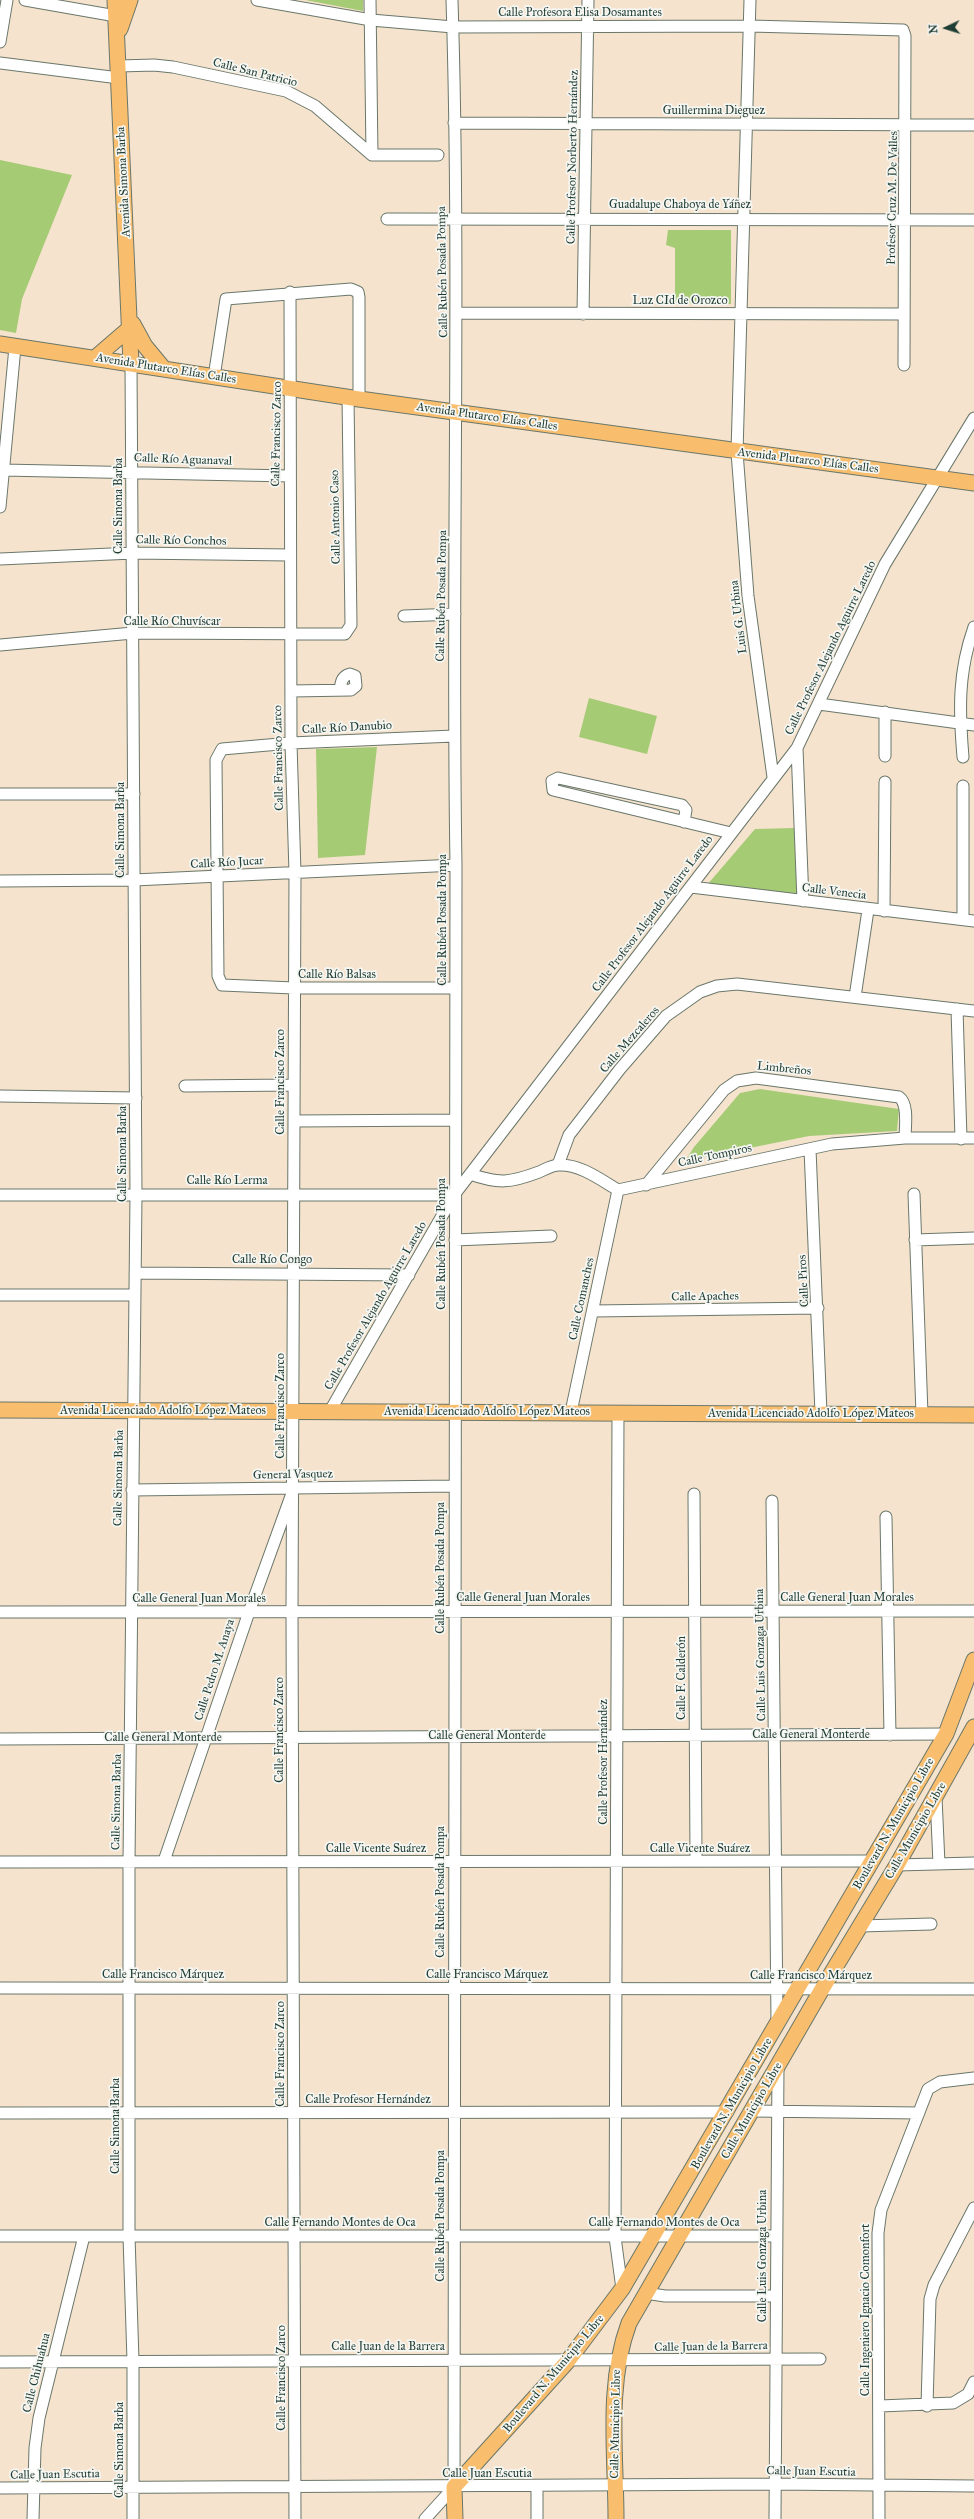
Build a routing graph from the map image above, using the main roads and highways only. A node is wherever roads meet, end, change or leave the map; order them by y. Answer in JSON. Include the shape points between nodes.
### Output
{"nodes":[{"id":1,"x":115,"y":0,"type":"edge"},
{"id":2,"x":130,"y":0,"type":"edge"},
{"id":3,"x":117,"y":36,"type":"junction"},
{"id":4,"x":131,"y":323,"type":"junction"},
{"id":5,"x":7,"y":346,"type":"edge"},
{"id":6,"x":95,"y":358,"type":"junction"},
{"id":7,"x":131,"y":364,"type":"junction"},
{"id":8,"x":164,"y":369,"type":"junction"},
{"id":9,"x":974,"y":482,"type":"edge"},
{"id":10,"x":0,"y":1410,"type":"edge"},
{"id":11,"x":974,"y":1415,"type":"edge"},
{"id":12,"x":974,"y":1660,"type":"edge"},
{"id":13,"x":974,"y":1729,"type":"edge"},
{"id":14,"x":946,"y":1734,"type":"junction"},
{"id":15,"x":455,"y":2519,"type":"edge"},
{"id":16,"x":616,"y":2519,"type":"edge"}],
"edges":[{"from":1,"to":3,"type":"main road","name":"Avenida Simona Barba"},
{"from":2,"to":3,"type":"main road"},
{"from":3,"to":4,"type":"main road","name":"Avenida Simona Barba"},
{"from":4,"to":6,"type":"main road"},
{"from":4,"to":7,"type":"main road","name":"Avenida Simona Barba"},
{"from":4,"to":8,"type":"main road","via":[[145,346]]},
{"from":5,"to":6,"type":"main road","name":"Avenida Plutarco Elías Calles"},
{"from":6,"to":7,"type":"main road","name":"Avenida Plutarco Elías Calles"},
{"from":7,"to":8,"type":"main road","name":"Avenida Plutarco Elías Calles"},
{"from":8,"to":9,"type":"main road","name":"Avenida Plutarco Elías Calles","via":[[457,413]]},
{"from":10,"to":11,"type":"main road","name":"Avenida Licenciado Adolfo López Mateos"},
{"from":12,"to":14,"type":"main road","name":"Boulevard N. Municipio Libre"},
{"from":13,"to":14,"type":"main road","name":"Calle General Monterde"},
{"from":13,"to":16,"type":"main road","name":"Calle Municipio Libre","via":[[629,2323],[618,2361],[614,2391]]},
{"from":14,"to":15,"type":"main road","name":"Boulevard N. Municipio Libre","via":[[728,2112],[622,2289],[567,2362],[454,2487]]}]}
